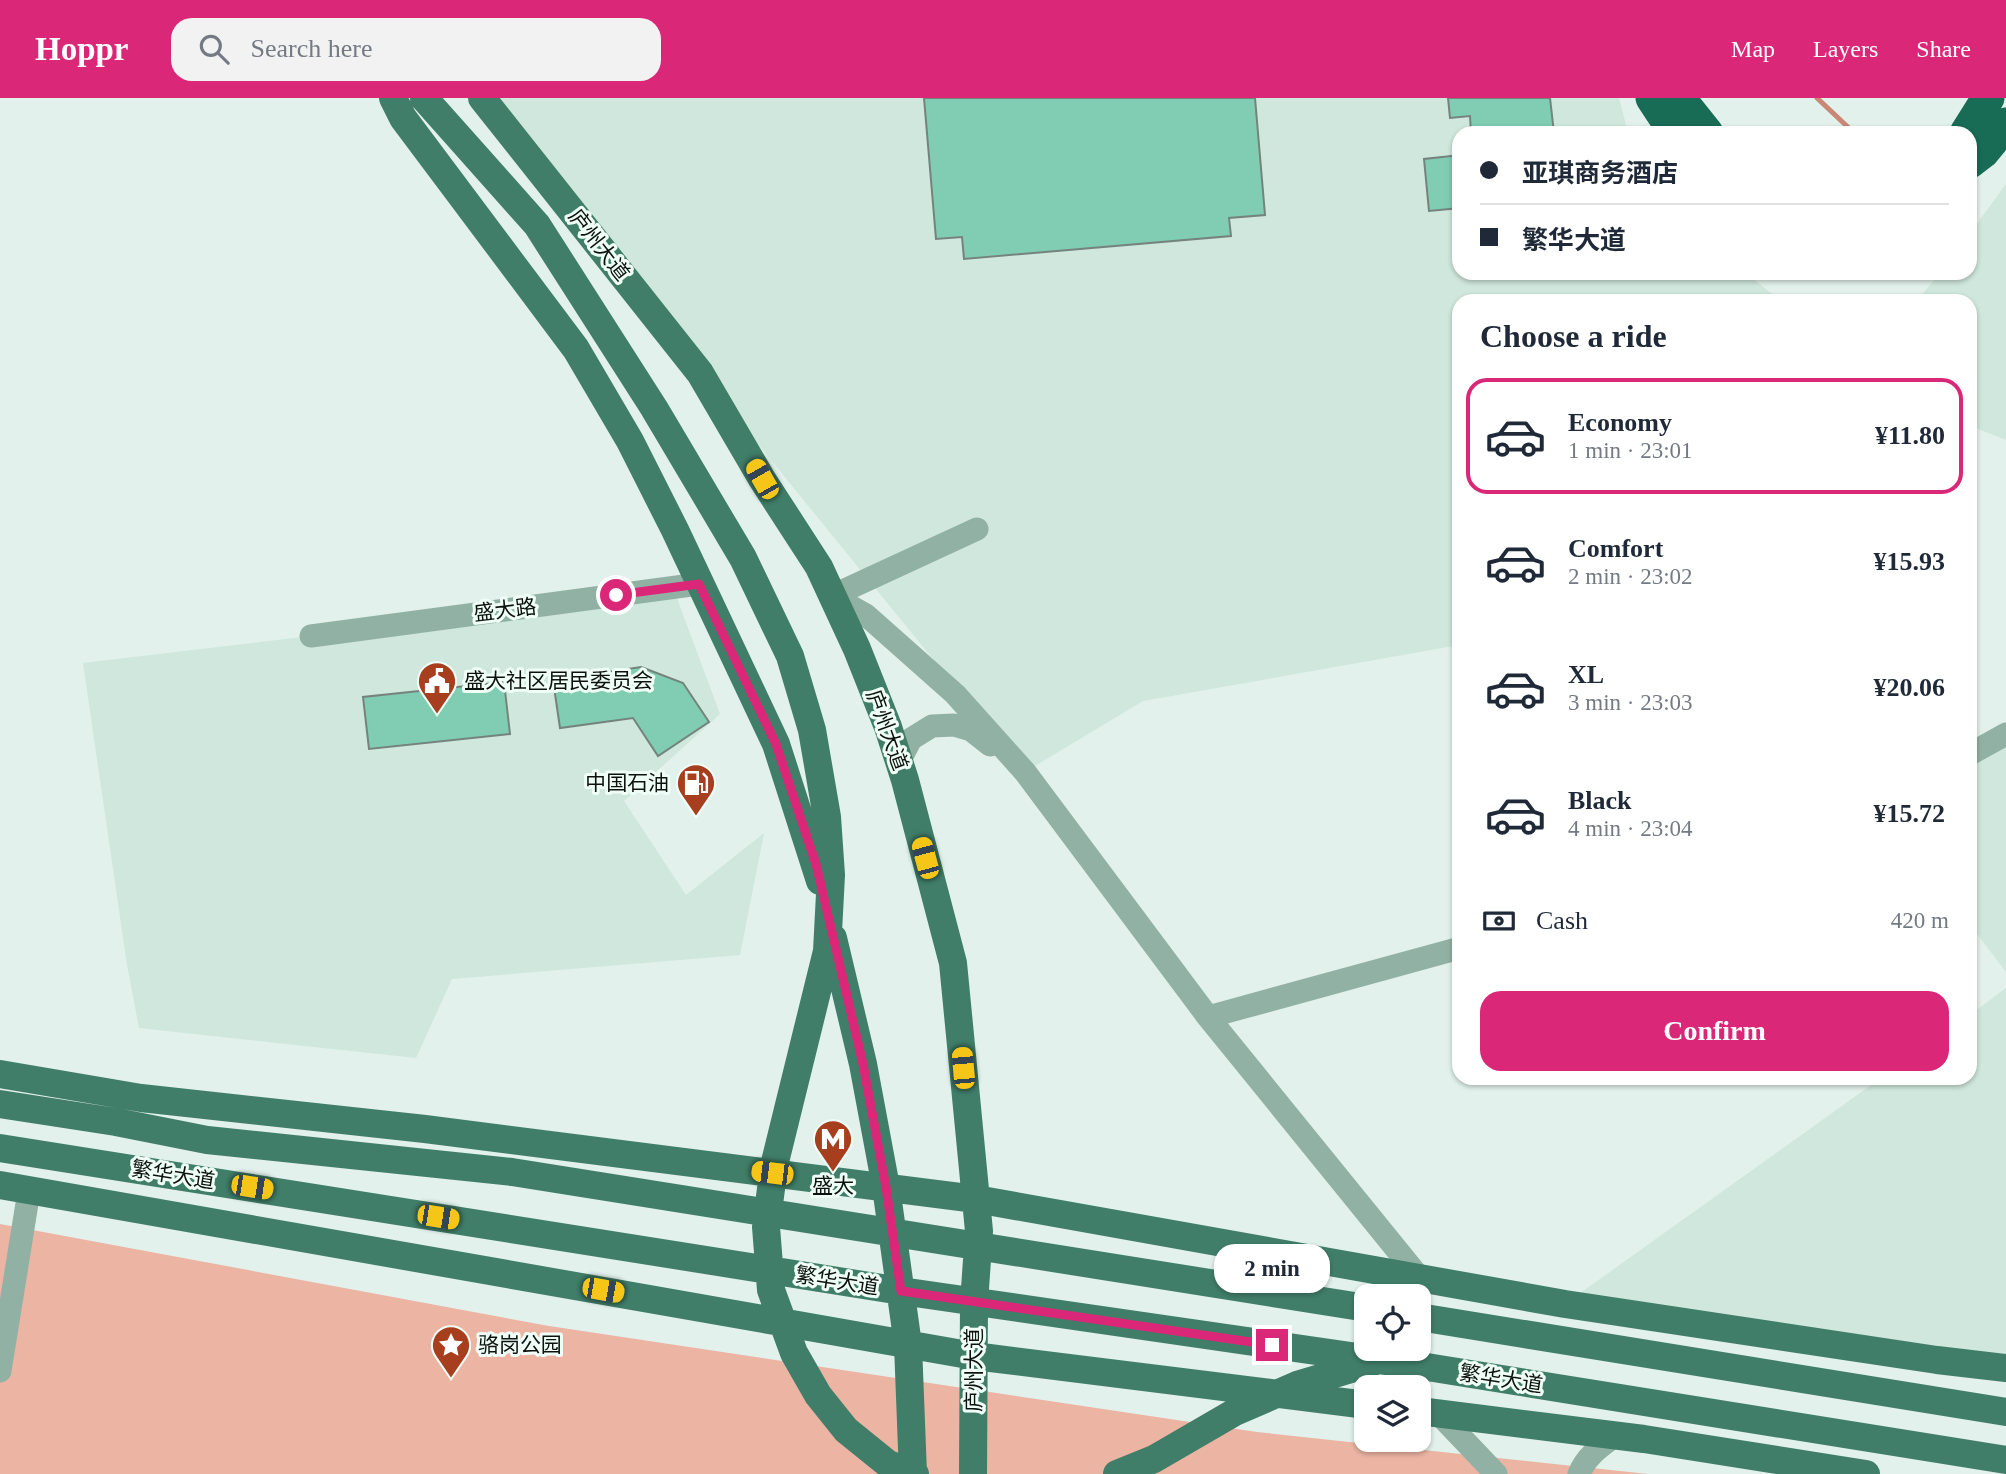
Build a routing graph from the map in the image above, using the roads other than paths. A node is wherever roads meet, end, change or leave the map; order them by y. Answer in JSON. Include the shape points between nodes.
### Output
{"nodes":[{"id":1,"x":394,"y":98,"type":"edge"},
{"id":2,"x":424,"y":98,"type":"edge"},
{"id":3,"x":482,"y":98,"type":"edge"},
{"id":4,"x":1652,"y":98,"type":"edge"},
{"id":5,"x":1679,"y":98,"type":"edge"},
{"id":6,"x":1988,"y":98,"type":"edge"},
{"id":7,"x":2006,"y":124,"type":"edge"},
{"id":8,"x":1668,"y":126,"type":"edge"},
{"id":9,"x":1701,"y":126,"type":"edge"},
{"id":10,"x":1970,"y":126,"type":"edge"},
{"id":11,"x":1977,"y":157,"type":"edge"},
{"id":12,"x":977,"y":529,"type":"dead end"},
{"id":13,"x":699,"y":584,"type":"junction"},
{"id":14,"x":832,"y":596,"type":"junction"},
{"id":15,"x":311,"y":635,"type":"dead end"},
{"id":16,"x":2006,"y":734,"type":"edge"},
{"id":17,"x":1977,"y":750,"type":"edge"},
{"id":18,"x":899,"y":762,"type":"junction"},
{"id":19,"x":1025,"y":772,"type":"junction"},
{"id":20,"x":1452,"y":950,"type":"edge"},
{"id":21,"x":1208,"y":1017,"type":"junction"},
{"id":22,"x":0,"y":1074,"type":"edge"},
{"id":23,"x":0,"y":1104,"type":"edge"},
{"id":24,"x":0,"y":1148,"type":"edge"},
{"id":25,"x":0,"y":1185,"type":"edge"},
{"id":26,"x":886,"y":1187,"type":"junction"},
{"id":27,"x":29,"y":1191,"type":"junction"},
{"id":28,"x":976,"y":1199,"type":"junction"},
{"id":29,"x":892,"y":1233,"type":"junction"},
{"id":30,"x":978,"y":1247,"type":"junction"},
{"id":31,"x":8,"y":1273,"type":"edge"},
{"id":32,"x":1419,"y":1278,"type":"junction"},
{"id":33,"x":901,"y":1291,"type":"junction"},
{"id":34,"x":974,"y":1303,"type":"junction"},
{"id":35,"x":1354,"y":1306,"type":"edge"},
{"id":36,"x":1431,"y":1319,"type":"edge"},
{"id":37,"x":908,"y":1345,"type":"junction"},
{"id":38,"x":974,"y":1356,"type":"junction"},
{"id":39,"x":1354,"y":1356,"type":"edge"},
{"id":40,"x":1937,"y":1360,"type":"junction"},
{"id":41,"x":1378,"y":1361,"type":"edge"},
{"id":42,"x":1387,"y":1361,"type":"edge"},
{"id":43,"x":2006,"y":1368,"type":"edge"},
{"id":44,"x":0,"y":1371,"type":"edge"},
{"id":45,"x":2006,"y":1374,"type":"edge"},
{"id":46,"x":1354,"y":1403,"type":"edge"},
{"id":47,"x":1431,"y":1412,"type":"edge"},
{"id":48,"x":2006,"y":1412,"type":"edge"},
{"id":49,"x":1431,"y":1414,"type":"edge"},
{"id":50,"x":1616,"y":1435,"type":"junction"},
{"id":51,"x":2006,"y":1460,"type":"edge"},
{"id":52,"x":914,"y":1474,"type":"edge"},
{"id":53,"x":973,"y":1474,"type":"edge"},
{"id":54,"x":1117,"y":1474,"type":"edge"},
{"id":55,"x":1496,"y":1474,"type":"edge"},
{"id":56,"x":1579,"y":1474,"type":"edge"},
{"id":57,"x":1866,"y":1474,"type":"edge"}],
"edges":[{"from":1,"to":13,"type":"main road","via":[[403,118],[576,349],[630,441]]},
{"from":2,"to":52,"type":"main road","via":[[537,225],[743,558],[790,656],[811,730],[827,817],[831,875],[827,951],[774,1166],[766,1227],[771,1290],[794,1353],[818,1395],[846,1430],[888,1464]]},
{"from":3,"to":14,"type":"main road","name":"庐州大道","via":[[700,373],[819,567]]},
{"from":4,"to":8,"type":"highway"},
{"from":5,"to":9,"type":"highway"},
{"from":6,"to":10,"type":"highway"},
{"from":7,"to":11,"type":"highway"},
{"from":12,"to":14,"type":"street"},
{"from":13,"to":15,"type":"street","name":"盛大路"},
{"from":13,"to":26,"type":"main road","via":[[776,744],[816,864],[863,1064]]},
{"from":14,"to":18,"type":"main road","name":"庐州大道"},
{"from":14,"to":19,"type":"street","via":[[866,615],[955,694]]},
{"from":16,"to":17,"type":"street"},
{"from":18,"to":19,"type":"street","via":[[911,739],[932,726],[954,725],[971,730]]},
{"from":18,"to":28,"type":"main road","name":"庐州大道","via":[[953,963]]},
{"from":19,"to":21,"type":"street"},
{"from":20,"to":21,"type":"street"},
{"from":21,"to":32,"type":"street"},
{"from":22,"to":26,"type":"main road","via":[[141,1098]]},
{"from":23,"to":29,"type":"main road","name":"繁华大道","via":[[207,1140],[512,1172]]},
{"from":24,"to":33,"type":"main road","name":"繁华大道"},
{"from":25,"to":27,"type":"main road"},
{"from":26,"to":28,"type":"main road"},
{"from":26,"to":29,"type":"main road"},
{"from":27,"to":31,"type":"street"},
{"from":27,"to":37,"type":"main road"},
{"from":28,"to":30,"type":"main road","name":"庐州大道"},
{"from":28,"to":32,"type":"main road"},
{"from":29,"to":30,"type":"main road","name":"繁华大道"},
{"from":29,"to":33,"type":"main road"},
{"from":30,"to":34,"type":"main road","name":"庐州大道"},
{"from":30,"to":35,"type":"main road","name":"繁华大道"},
{"from":31,"to":44,"type":"street"},
{"from":32,"to":40,"type":"main road"},
{"from":33,"to":34,"type":"main road","name":"繁华大道"},
{"from":33,"to":37,"type":"main road"},
{"from":34,"to":38,"type":"main road","name":"庐州大道"},
{"from":34,"to":39,"type":"main road","name":"繁华大道"},
{"from":36,"to":48,"type":"main road"},
{"from":37,"to":38,"type":"main road"},
{"from":37,"to":52,"type":"main road"},
{"from":38,"to":46,"type":"main road"},
{"from":38,"to":53,"type":"main road","name":"庐州大道"},
{"from":40,"to":43,"type":"main road"},
{"from":40,"to":45,"type":"main road"},
{"from":41,"to":54,"type":"main road","via":[[1297,1385]]},
{"from":42,"to":51,"type":"main road","name":"繁华大道"},
{"from":47,"to":50,"type":"main road"},
{"from":49,"to":55,"type":"street"},
{"from":50,"to":56,"type":"street","via":[[1597,1449]]},
{"from":50,"to":57,"type":"main road"}]}
